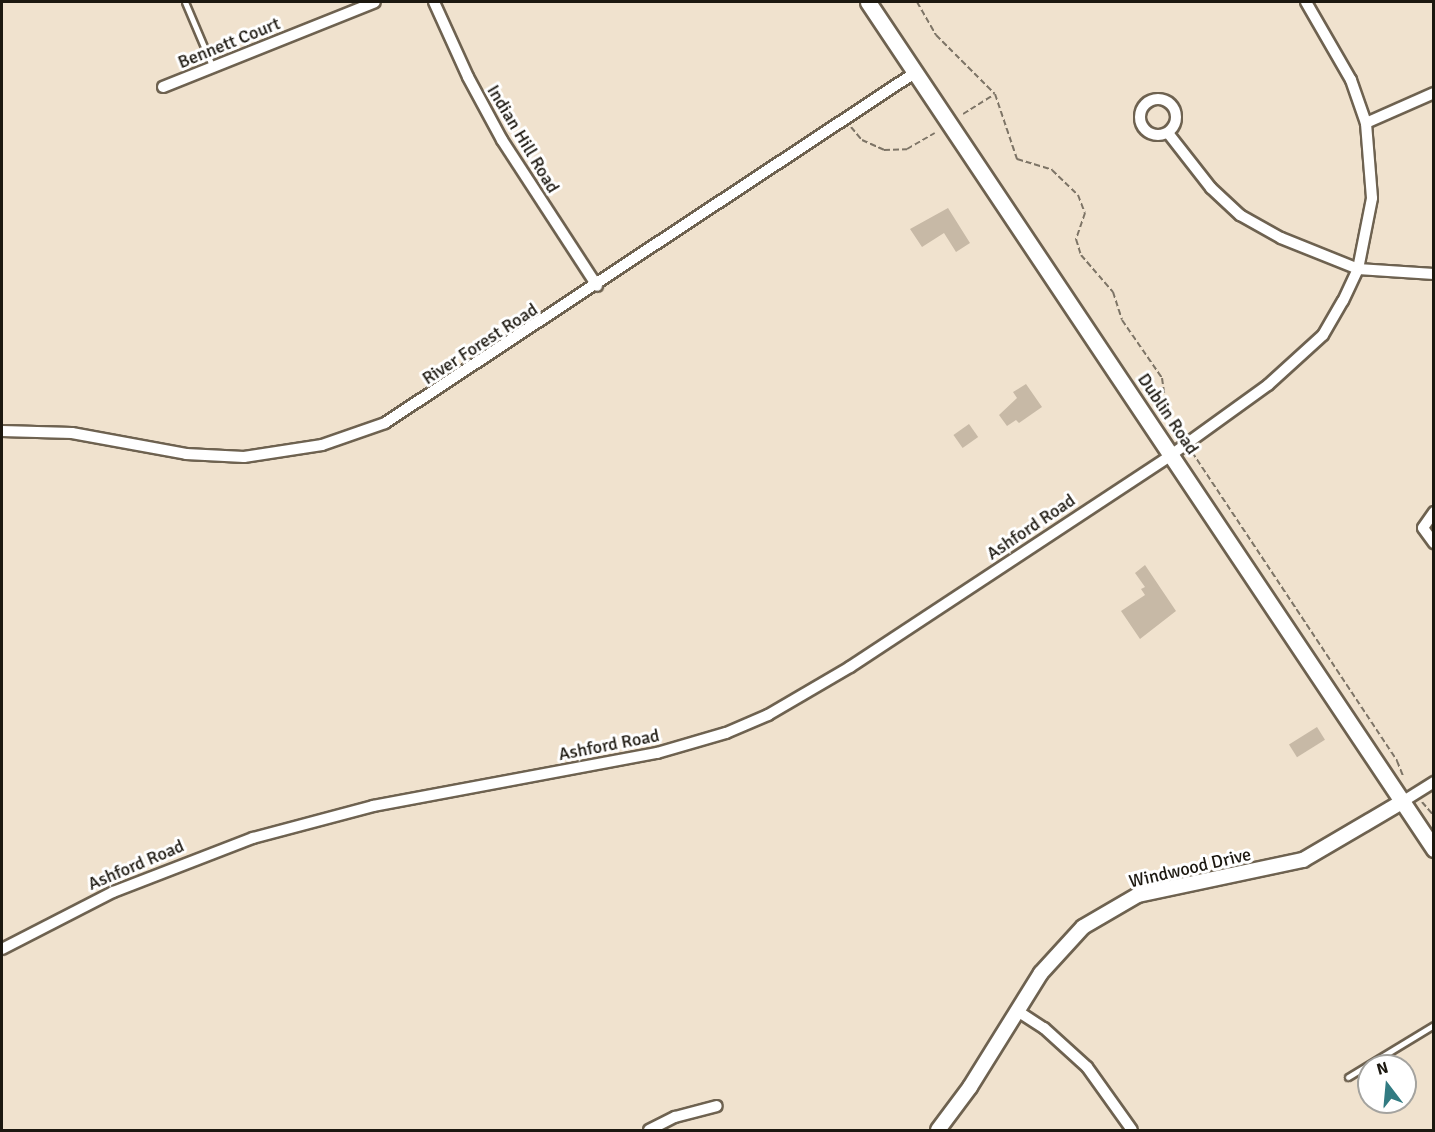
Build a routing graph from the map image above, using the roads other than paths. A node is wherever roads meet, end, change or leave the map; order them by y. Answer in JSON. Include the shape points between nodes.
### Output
{"nodes":[{"id":1,"x":185,"y":2,"type":"edge"},
{"id":2,"x":375,"y":2,"type":"edge"},
{"id":3,"x":434,"y":2,"type":"edge"},
{"id":4,"x":868,"y":2,"type":"edge"},
{"id":5,"x":1306,"y":2,"type":"edge"},
{"id":6,"x":213,"y":68,"type":"junction"},
{"id":7,"x":916,"y":72,"type":"junction"},
{"id":8,"x":163,"y":87,"type":"dead end"},
{"id":9,"x":1434,"y":93,"type":"edge"},
{"id":10,"x":1366,"y":123,"type":"junction"},
{"id":11,"x":1168,"y":133,"type":"dead end"},
{"id":12,"x":1358,"y":269,"type":"junction"},
{"id":13,"x":1434,"y":274,"type":"edge"},
{"id":14,"x":597,"y":286,"type":"junction"},
{"id":15,"x":2,"y":431,"type":"edge"},
{"id":16,"x":1171,"y":454,"type":"junction"},
{"id":17,"x":1434,"y":512,"type":"edge"},
{"id":18,"x":1434,"y":543,"type":"edge"},
{"id":19,"x":1434,"y":782,"type":"edge"},
{"id":20,"x":1408,"y":798,"type":"junction"},
{"id":21,"x":1434,"y":849,"type":"edge"},
{"id":22,"x":2,"y":950,"type":"edge"},
{"id":23,"x":1019,"y":1012,"type":"junction"},
{"id":24,"x":1434,"y":1025,"type":"edge"},
{"id":25,"x":1348,"y":1077,"type":"dead end"},
{"id":26,"x":717,"y":1106,"type":"dead end"},
{"id":27,"x":1132,"y":1130,"type":"edge"},
{"id":28,"x":649,"y":1131,"type":"edge"},
{"id":29,"x":938,"y":1131,"type":"edge"}],
"edges":[{"from":1,"to":6,"type":"lane"},
{"from":2,"to":6,"type":"street","name":"Bennett Court"},
{"from":3,"to":14,"type":"street","name":"Indian Hill Road","via":[[502,140]]},
{"from":4,"to":7,"type":"main road","name":"Dublin Road"},
{"from":5,"to":10,"type":"street","name":"Ashford Road","via":[[1352,80]]},
{"from":6,"to":8,"type":"street","name":"Bennett Court"},
{"from":7,"to":14,"type":"street","name":"River Forest Road"},
{"from":7,"to":16,"type":"main road","name":"Dublin Road"},
{"from":9,"to":10,"type":"street"},
{"from":10,"to":12,"type":"street","name":"Ashford Road","via":[[1372,198]]},
{"from":11,"to":12,"type":"street","via":[[1211,188],[1240,214],[1281,238]]},
{"from":12,"to":13,"type":"street"},
{"from":12,"to":16,"type":"street","name":"Ashford Road","via":[[1323,335],[1298,362]]},
{"from":14,"to":15,"type":"street","name":"River Forest Road","via":[[412,408],[385,423],[322,445],[265,455],[220,457],[72,433]]},
{"from":16,"to":20,"type":"main road","name":"Dublin Road"},
{"from":16,"to":22,"type":"street","name":"Ashford Road","via":[[817,689],[726,733],[625,760],[373,806],[253,838],[113,892]]},
{"from":17,"to":18,"type":"street","via":[[1423,528]]},
{"from":19,"to":20,"type":"street"},
{"from":20,"to":21,"type":"main road","name":"Dublin Road"},
{"from":20,"to":23,"type":"street","name":"Windwood Drive","via":[[1303,860],[1138,895],[1110,909],[1060,948]]},
{"from":23,"to":27,"type":"street","via":[[1044,1028],[1088,1067]]},
{"from":23,"to":29,"type":"street","name":"Windwood Drive"},
{"from":24,"to":25,"type":"lane"},
{"from":26,"to":28,"type":"street","via":[[675,1117]]}]}
